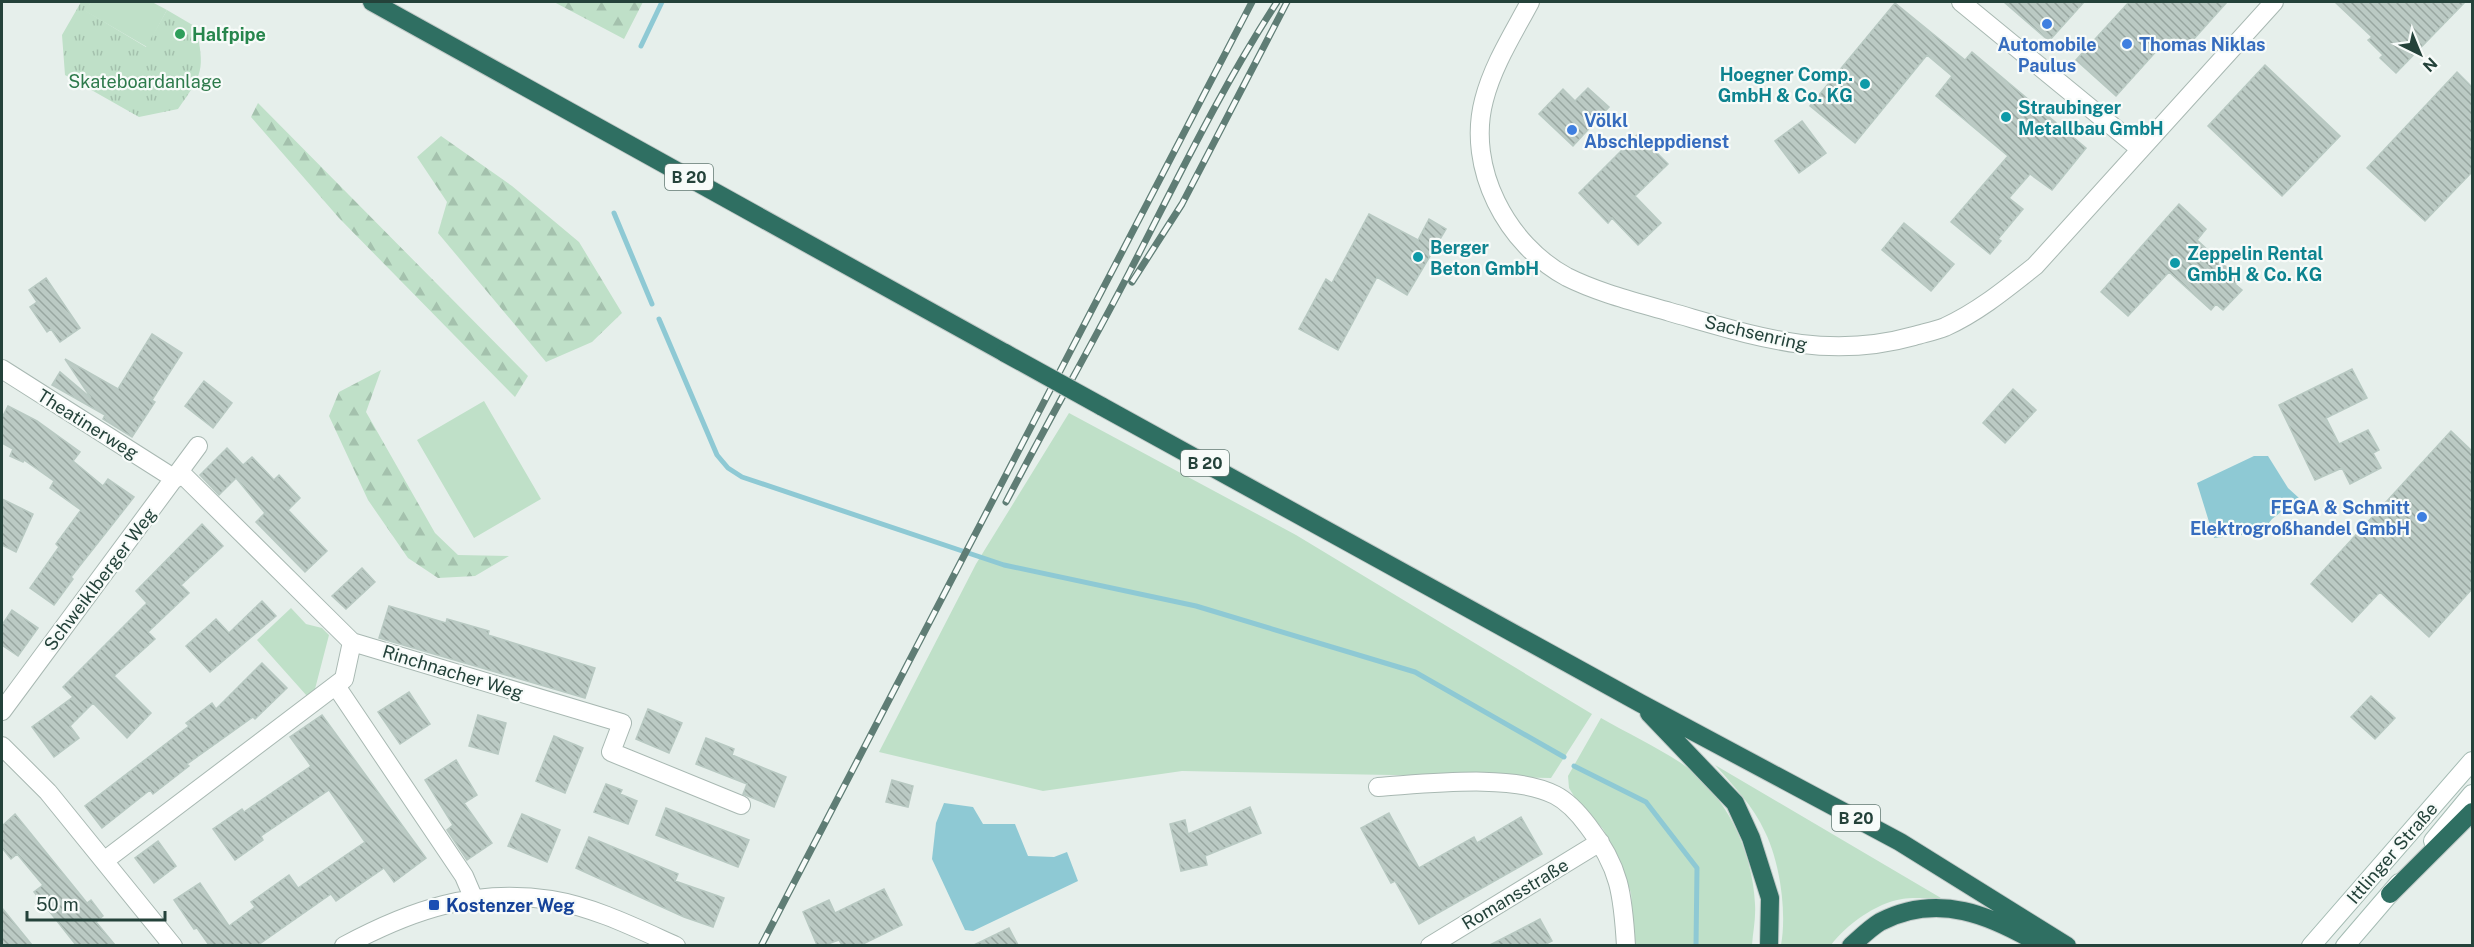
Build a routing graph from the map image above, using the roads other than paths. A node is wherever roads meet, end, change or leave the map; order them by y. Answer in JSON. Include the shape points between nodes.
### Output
{"nodes":[{"id":1,"x":372,"y":2,"type":"edge"},
{"id":2,"x":1530,"y":2,"type":"edge"},
{"id":3,"x":1960,"y":2,"type":"edge"},
{"id":4,"x":2274,"y":2,"type":"edge"},
{"id":5,"x":2139,"y":148,"type":"junction"},
{"id":6,"x":2,"y":369,"type":"edge"},
{"id":7,"x":198,"y":446,"type":"dead end"},
{"id":8,"x":177,"y":475,"type":"junction"},
{"id":9,"x":352,"y":642,"type":"junction"},
{"id":10,"x":336,"y":686,"type":"junction"},
{"id":11,"x":1640,"y":703,"type":"junction"},
{"id":12,"x":2,"y":711,"type":"edge"},
{"id":13,"x":2,"y":747,"type":"edge"},
{"id":14,"x":2472,"y":761,"type":"edge"},
{"id":15,"x":1378,"y":787,"type":"dead end"},
{"id":16,"x":2472,"y":794,"type":"edge"},
{"id":17,"x":741,"y":805,"type":"dead end"},
{"id":18,"x":2472,"y":812,"type":"edge"},
{"id":19,"x":1600,"y":842,"type":"junction"},
{"id":20,"x":104,"y":861,"type":"junction"},
{"id":21,"x":2390,"y":894,"type":"junction"},
{"id":22,"x":473,"y":897,"type":"junction"},
{"id":23,"x":173,"y":945,"type":"edge"},
{"id":24,"x":344,"y":945,"type":"edge"},
{"id":25,"x":676,"y":945,"type":"edge"},
{"id":26,"x":1430,"y":945,"type":"edge"},
{"id":27,"x":1626,"y":945,"type":"edge"},
{"id":28,"x":1769,"y":945,"type":"edge"},
{"id":29,"x":1851,"y":945,"type":"edge"},
{"id":30,"x":2043,"y":945,"type":"edge"},
{"id":31,"x":2067,"y":945,"type":"edge"},
{"id":32,"x":2311,"y":945,"type":"edge"},
{"id":33,"x":2345,"y":945,"type":"edge"}],
"edges":[{"from":1,"to":11,"type":"highway","number":"B 20","bridge":true},
{"from":2,"to":5,"type":"street","name":"Sachsenring","via":[[1494,70],[1483,103],[1481,147],[1488,183],[1502,214],[1521,241],[1568,277],[1612,295],[1748,334],[1791,344],[1842,349],[1892,342],[1944,328],[1989,303],[2035,266]]},
{"from":3,"to":5,"type":"street"},
{"from":4,"to":5,"type":"street","name":"Sachsenring"},
{"from":6,"to":8,"type":"street","name":"Theatinerweg"},
{"from":7,"to":8,"type":"street","name":"Schweiklberger Weg"},
{"from":8,"to":9,"type":"street","name":"Rinchnacher Weg"},
{"from":8,"to":12,"type":"street","name":"Schweiklberger Weg"},
{"from":9,"to":10,"type":"street","via":[[344,679]]},
{"from":9,"to":17,"type":"street","name":"Rinchnacher Weg","via":[[622,723],[611,752]]},
{"from":10,"to":20,"type":"street"},
{"from":10,"to":22,"type":"street","via":[[464,876]]},
{"from":11,"to":28,"type":"highway","via":[[1735,803],[1751,837],[1770,898]]},
{"from":11,"to":31,"type":"highway","number":"B 20","via":[[1900,842]]},
{"from":13,"to":20,"type":"street","via":[[48,792]]},
{"from":14,"to":32,"type":"street","name":"Ittlinger Straße"},
{"from":15,"to":19,"type":"street","via":[[1493,782],[1532,788],[1555,795],[1575,810]]},
{"from":16,"to":21,"type":"street","name":"Ittlinger Straße"},
{"from":18,"to":21,"type":"highway"},
{"from":19,"to":26,"type":"street","name":"Romansstraße"},
{"from":19,"to":27,"type":"street","via":[[1614,864]]},
{"from":20,"to":23,"type":"street"},
{"from":21,"to":33,"type":"street","name":"Ittlinger Straße"},
{"from":22,"to":24,"type":"street","via":[[390,922]]},
{"from":22,"to":25,"type":"street","via":[[553,900],[605,915]]},
{"from":29,"to":30,"type":"highway","via":[[1880,923],[1924,907],[1981,914]]}]}
